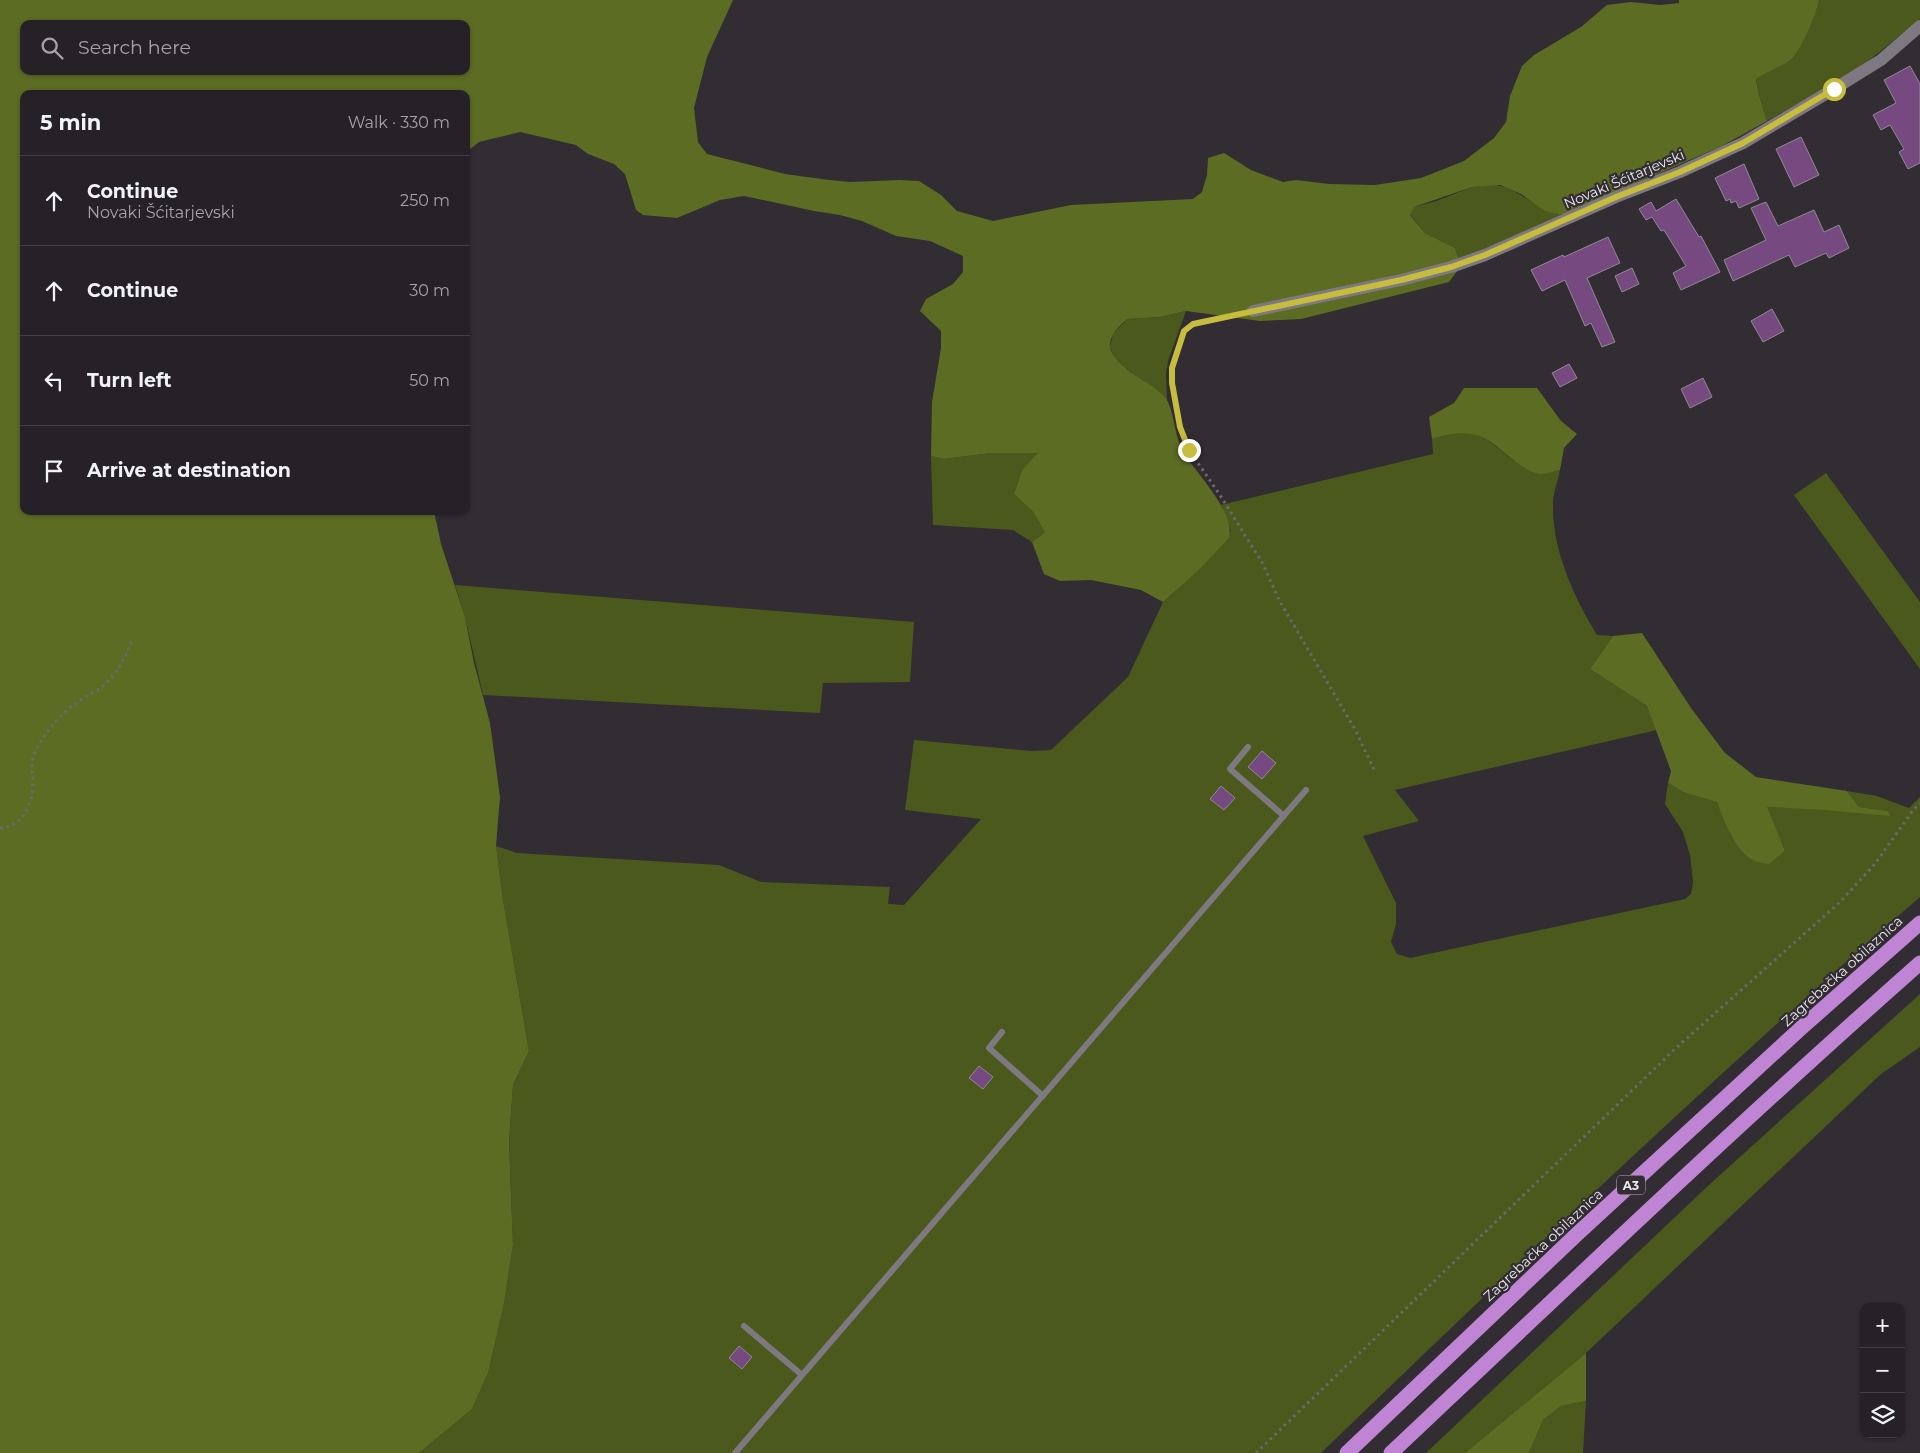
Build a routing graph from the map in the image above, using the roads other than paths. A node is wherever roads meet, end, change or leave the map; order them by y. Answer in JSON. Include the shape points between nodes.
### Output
{"nodes":[{"id":1,"x":1920,"y":26,"type":"edge"},
{"id":2,"x":1253,"y":311,"type":"road end"},
{"id":3,"x":1248,"y":747,"type":"dead end"},
{"id":4,"x":1306,"y":790,"type":"dead end"},
{"id":5,"x":1284,"y":816,"type":"junction"},
{"id":6,"x":1920,"y":923,"type":"edge"},
{"id":7,"x":1920,"y":963,"type":"edge"},
{"id":8,"x":1002,"y":1032,"type":"dead end"},
{"id":9,"x":1043,"y":1096,"type":"junction"},
{"id":10,"x":744,"y":1326,"type":"dead end"},
{"id":11,"x":802,"y":1375,"type":"junction"},
{"id":12,"x":735,"y":1453,"type":"edge"},
{"id":13,"x":1348,"y":1453,"type":"edge"},
{"id":14,"x":1391,"y":1453,"type":"edge"}],
"edges":[{"from":1,"to":2,"type":"street","name":"Novaki Šćitarjevski","via":[[1881,60],[1834,89],[1743,143],[1680,172],[1451,267]]},
{"from":3,"to":5,"type":"lane","via":[[1230,769]]},
{"from":4,"to":5,"type":"lane"},
{"from":5,"to":9,"type":"lane"},
{"from":6,"to":13,"type":"highway","name":"Zagrebačka obilaznica","number":"A3","via":[[1591,1222]]},
{"from":7,"to":14,"type":"highway","number":"A3","via":[[1629,1228]]},
{"from":8,"to":9,"type":"lane","via":[[988,1048]]},
{"from":9,"to":11,"type":"lane"},
{"from":10,"to":11,"type":"lane"},
{"from":11,"to":12,"type":"lane"}]}
